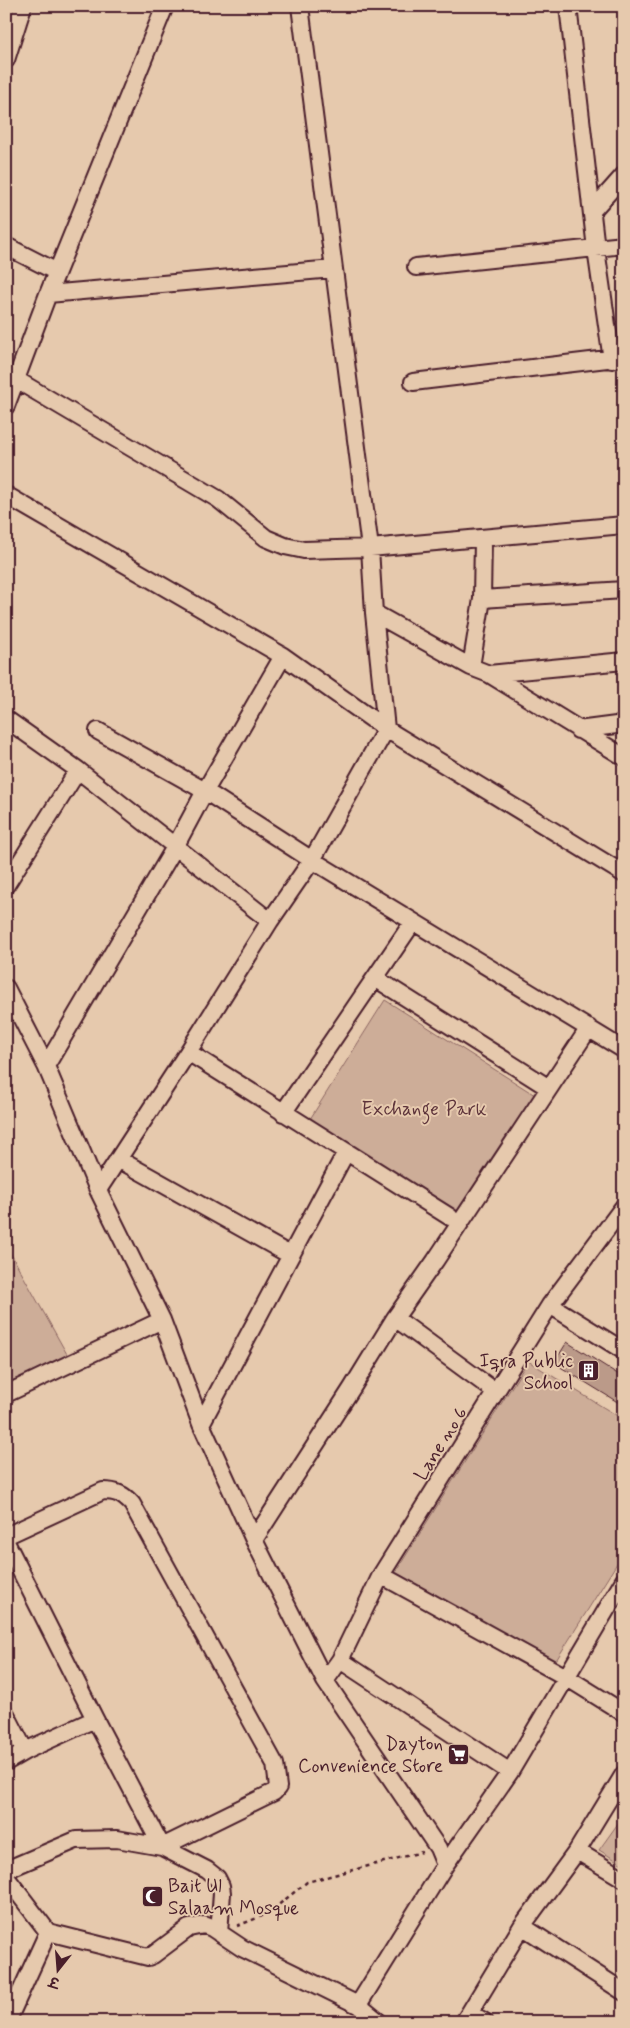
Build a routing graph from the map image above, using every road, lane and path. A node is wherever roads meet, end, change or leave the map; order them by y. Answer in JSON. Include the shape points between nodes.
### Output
{"nodes":[{"id":1,"x":23,"y":6,"type":"edge"},
{"id":2,"x":164,"y":6,"type":"edge"},
{"id":3,"x":300,"y":6,"type":"edge"},
{"id":4,"x":568,"y":6,"type":"edge"},
{"id":5,"x":6,"y":60,"type":"edge"},
{"id":6,"x":624,"y":175,"type":"edge"},
{"id":7,"x":592,"y":211,"type":"junction"},
{"id":8,"x":624,"y":245,"type":"edge"},
{"id":9,"x":6,"y":246,"type":"edge"},
{"id":10,"x":596,"y":249,"type":"junction"},
{"id":11,"x":416,"y":267,"type":"dead end"},
{"id":12,"x":333,"y":269,"type":"junction"},
{"id":13,"x":57,"y":272,"type":"junction"},
{"id":14,"x":48,"y":294,"type":"junction"},
{"id":15,"x":618,"y":359,"type":"edge"},
{"id":16,"x":15,"y":379,"type":"junction"},
{"id":17,"x":413,"y":382,"type":"dead end"},
{"id":18,"x":6,"y":406,"type":"edge"},
{"id":19,"x":6,"y":495,"type":"edge"},
{"id":20,"x":624,"y":525,"type":"edge"},
{"id":21,"x":483,"y":539,"type":"junction"},
{"id":22,"x":370,"y":548,"type":"junction"},
{"id":23,"x":624,"y":590,"type":"edge"},
{"id":24,"x":482,"y":599,"type":"junction"},
{"id":25,"x":374,"y":613,"type":"junction"},
{"id":26,"x":283,"y":656,"type":"junction"},
{"id":27,"x":624,"y":661,"type":"edge"},
{"id":28,"x":471,"y":667,"type":"junction"},
{"id":29,"x":489,"y":674,"type":"junction"},
{"id":30,"x":6,"y":719,"type":"edge"},
{"id":31,"x":624,"y":724,"type":"edge"},
{"id":32,"x":386,"y":729,"type":"junction"},
{"id":33,"x":578,"y":730,"type":"junction"},
{"id":34,"x":98,"y":731,"type":"dead end"},
{"id":35,"x":624,"y":757,"type":"edge"},
{"id":36,"x":78,"y":770,"type":"junction"},
{"id":37,"x":205,"y":791,"type":"junction"},
{"id":38,"x":175,"y":848,"type":"junction"},
{"id":39,"x":312,"y":860,"type":"junction"},
{"id":40,"x":624,"y":874,"type":"edge"},
{"id":41,"x":6,"y":885,"type":"edge"},
{"id":42,"x":270,"y":921,"type":"junction"},
{"id":43,"x":413,"y":922,"type":"junction"},
{"id":44,"x":375,"y":978,"type":"junction"},
{"id":45,"x":6,"y":988,"type":"edge"},
{"id":46,"x":589,"y":1028,"type":"junction"},
{"id":47,"x":624,"y":1050,"type":"edge"},
{"id":48,"x":188,"y":1052,"type":"junction"},
{"id":49,"x":46,"y":1066,"type":"junction"},
{"id":50,"x":549,"y":1088,"type":"junction"},
{"id":51,"x":283,"y":1113,"type":"junction"},
{"id":52,"x":346,"y":1152,"type":"junction"},
{"id":53,"x":118,"y":1159,"type":"junction"},
{"id":54,"x":98,"y":1190,"type":"junction"},
{"id":55,"x":624,"y":1206,"type":"edge"},
{"id":56,"x":450,"y":1217,"type":"dead end"},
{"id":57,"x":290,"y":1255,"type":"junction"},
{"id":58,"x":550,"y":1306,"type":"junction"},
{"id":59,"x":395,"y":1318,"type":"junction"},
{"id":60,"x":162,"y":1320,"type":"junction"},
{"id":61,"x":624,"y":1351,"type":"edge"},
{"id":62,"x":496,"y":1392,"type":"junction"},
{"id":63,"x":6,"y":1394,"type":"edge"},
{"id":64,"x":201,"y":1424,"type":"junction"},
{"id":65,"x":6,"y":1536,"type":"edge"},
{"id":66,"x":254,"y":1540,"type":"junction"},
{"id":67,"x":6,"y":1542,"type":"edge"},
{"id":68,"x":381,"y":1575,"type":"junction"},
{"id":69,"x":624,"y":1580,"type":"edge"},
{"id":70,"x":619,"y":1599,"type":"edge"},
{"id":71,"x":340,"y":1660,"type":"junction"},
{"id":72,"x":566,"y":1677,"type":"junction"},
{"id":73,"x":325,"y":1682,"type":"junction"},
{"id":74,"x":624,"y":1713,"type":"edge"},
{"id":75,"x":6,"y":1714,"type":"edge"},
{"id":76,"x":95,"y":1719,"type":"junction"},
{"id":77,"x":25,"y":1751,"type":"junction"},
{"id":78,"x":6,"y":1762,"type":"edge"},
{"id":79,"x":510,"y":1772,"type":"junction"},
{"id":80,"x":624,"y":1774,"type":"edge"},
{"id":81,"x":162,"y":1846,"type":"junction"},
{"id":82,"x":438,"y":1848,"type":"junction"},
{"id":83,"x":577,"y":1851,"type":"junction"},
{"id":84,"x":445,"y":1865,"type":"junction"},
{"id":85,"x":6,"y":1870,"type":"edge"},
{"id":86,"x":6,"y":1877,"type":"edge"},
{"id":87,"x":624,"y":1879,"type":"edge"},
{"id":88,"x":522,"y":1926,"type":"junction"},
{"id":89,"x":48,"y":1932,"type":"junction"},
{"id":90,"x":219,"y":1932,"type":"junction"},
{"id":91,"x":624,"y":1992,"type":"edge"},
{"id":92,"x":358,"y":2005,"type":"junction"},
{"id":93,"x":467,"y":2017,"type":"edge"},
{"id":94,"x":7,"y":2022,"type":"edge"},
{"id":95,"x":379,"y":2022,"type":"edge"},
{"id":96,"x":484,"y":2022,"type":"edge"}],
"edges":[{"from":1,"to":5,"type":"street"},
{"from":2,"to":13,"type":"street"},
{"from":3,"to":12,"type":"street"},
{"from":4,"to":7,"type":"street"},
{"from":6,"to":7,"type":"street"},
{"from":7,"to":10,"type":"street"},
{"from":8,"to":10,"type":"street"},
{"from":9,"to":13,"type":"street"},
{"from":10,"to":11,"type":"street"},
{"from":10,"to":15,"type":"street"},
{"from":12,"to":14,"type":"street"},
{"from":12,"to":22,"type":"street"},
{"from":13,"to":14,"type":"street"},
{"from":14,"to":16,"type":"street"},
{"from":15,"to":17,"type":"street"},
{"from":16,"to":18,"type":"street"},
{"from":16,"to":22,"type":"street","via":[[218,498],[266,538],[304,550]]},
{"from":19,"to":26,"type":"street"},
{"from":20,"to":21,"type":"street"},
{"from":21,"to":22,"type":"street"},
{"from":21,"to":24,"type":"street"},
{"from":22,"to":25,"type":"street"},
{"from":23,"to":24,"type":"street"},
{"from":24,"to":28,"type":"street"},
{"from":25,"to":28,"type":"street"},
{"from":25,"to":32,"type":"street"},
{"from":26,"to":32,"type":"street"},
{"from":26,"to":37,"type":"street"},
{"from":27,"to":29,"type":"street"},
{"from":28,"to":29,"type":"street"},
{"from":29,"to":33,"type":"street"},
{"from":30,"to":36,"type":"street"},
{"from":31,"to":33,"type":"street"},
{"from":32,"to":39,"type":"street"},
{"from":32,"to":40,"type":"street"},
{"from":33,"to":35,"type":"street"},
{"from":34,"to":37,"type":"street"},
{"from":36,"to":38,"type":"street"},
{"from":36,"to":41,"type":"street"},
{"from":37,"to":38,"type":"street"},
{"from":37,"to":39,"type":"street"},
{"from":38,"to":42,"type":"street"},
{"from":38,"to":49,"type":"street"},
{"from":39,"to":42,"type":"street"},
{"from":39,"to":43,"type":"street"},
{"from":42,"to":48,"type":"street"},
{"from":43,"to":44,"type":"street"},
{"from":43,"to":46,"type":"street"},
{"from":44,"to":50,"type":"street"},
{"from":44,"to":51,"type":"street"},
{"from":45,"to":49,"type":"street"},
{"from":46,"to":47,"type":"street"},
{"from":46,"to":50,"type":"street"},
{"from":48,"to":51,"type":"street"},
{"from":48,"to":53,"type":"street"},
{"from":49,"to":54,"type":"street"},
{"from":50,"to":59,"type":"street"},
{"from":51,"to":52,"type":"street"},
{"from":52,"to":56,"type":"street"},
{"from":52,"to":57,"type":"street"},
{"from":53,"to":54,"type":"street"},
{"from":53,"to":57,"type":"street"},
{"from":54,"to":60,"type":"street"},
{"from":55,"to":58,"type":"street","name":"Lane no 6"},
{"from":57,"to":64,"type":"street"},
{"from":58,"to":61,"type":"street"},
{"from":58,"to":62,"type":"street","name":"Lane no 6"},
{"from":59,"to":62,"type":"street"},
{"from":59,"to":66,"type":"street"},
{"from":60,"to":63,"type":"street"},
{"from":60,"to":64,"type":"street"},
{"from":62,"to":68,"type":"street","name":"Lane no 6"},
{"from":64,"to":66,"type":"street"},
{"from":65,"to":81,"type":"street","via":[[103,1491],[125,1496],[274,1764],[278,1787],[274,1792]]},
{"from":66,"to":73,"type":"street"},
{"from":67,"to":76,"type":"street"},
{"from":68,"to":71,"type":"street","name":"Lane no 6"},
{"from":68,"to":72,"type":"street"},
{"from":69,"to":70,"type":"street"},
{"from":70,"to":72,"type":"street"},
{"from":71,"to":73,"type":"street","name":"Lane no 6"},
{"from":71,"to":79,"type":"street"},
{"from":72,"to":74,"type":"street"},
{"from":72,"to":79,"type":"street"},
{"from":73,"to":82,"type":"street"},
{"from":75,"to":77,"type":"street"},
{"from":76,"to":77,"type":"street"},
{"from":76,"to":81,"type":"street"},
{"from":77,"to":78,"type":"street"},
{"from":79,"to":84,"type":"street"},
{"from":80,"to":83,"type":"street"},
{"from":81,"to":85,"type":"street","via":[[85,1838]]},
{"from":81,"to":90,"type":"street","via":[[217,1878],[222,1893]]},
{"from":82,"to":84,"type":"street"},
{"from":82,"to":90,"type":"path","via":[[307,1882],[267,1914]]},
{"from":83,"to":87,"type":"street"},
{"from":83,"to":88,"type":"street"},
{"from":84,"to":92,"type":"street"},
{"from":86,"to":89,"type":"street"},
{"from":88,"to":91,"type":"street"},
{"from":88,"to":93,"type":"street"},
{"from":89,"to":90,"type":"street","via":[[148,1956],[196,1926],[204,1925]]},
{"from":89,"to":94,"type":"street"},
{"from":90,"to":92,"type":"street","via":[[242,1948]]},
{"from":92,"to":95,"type":"street"},
{"from":93,"to":96,"type":"street"}]}
